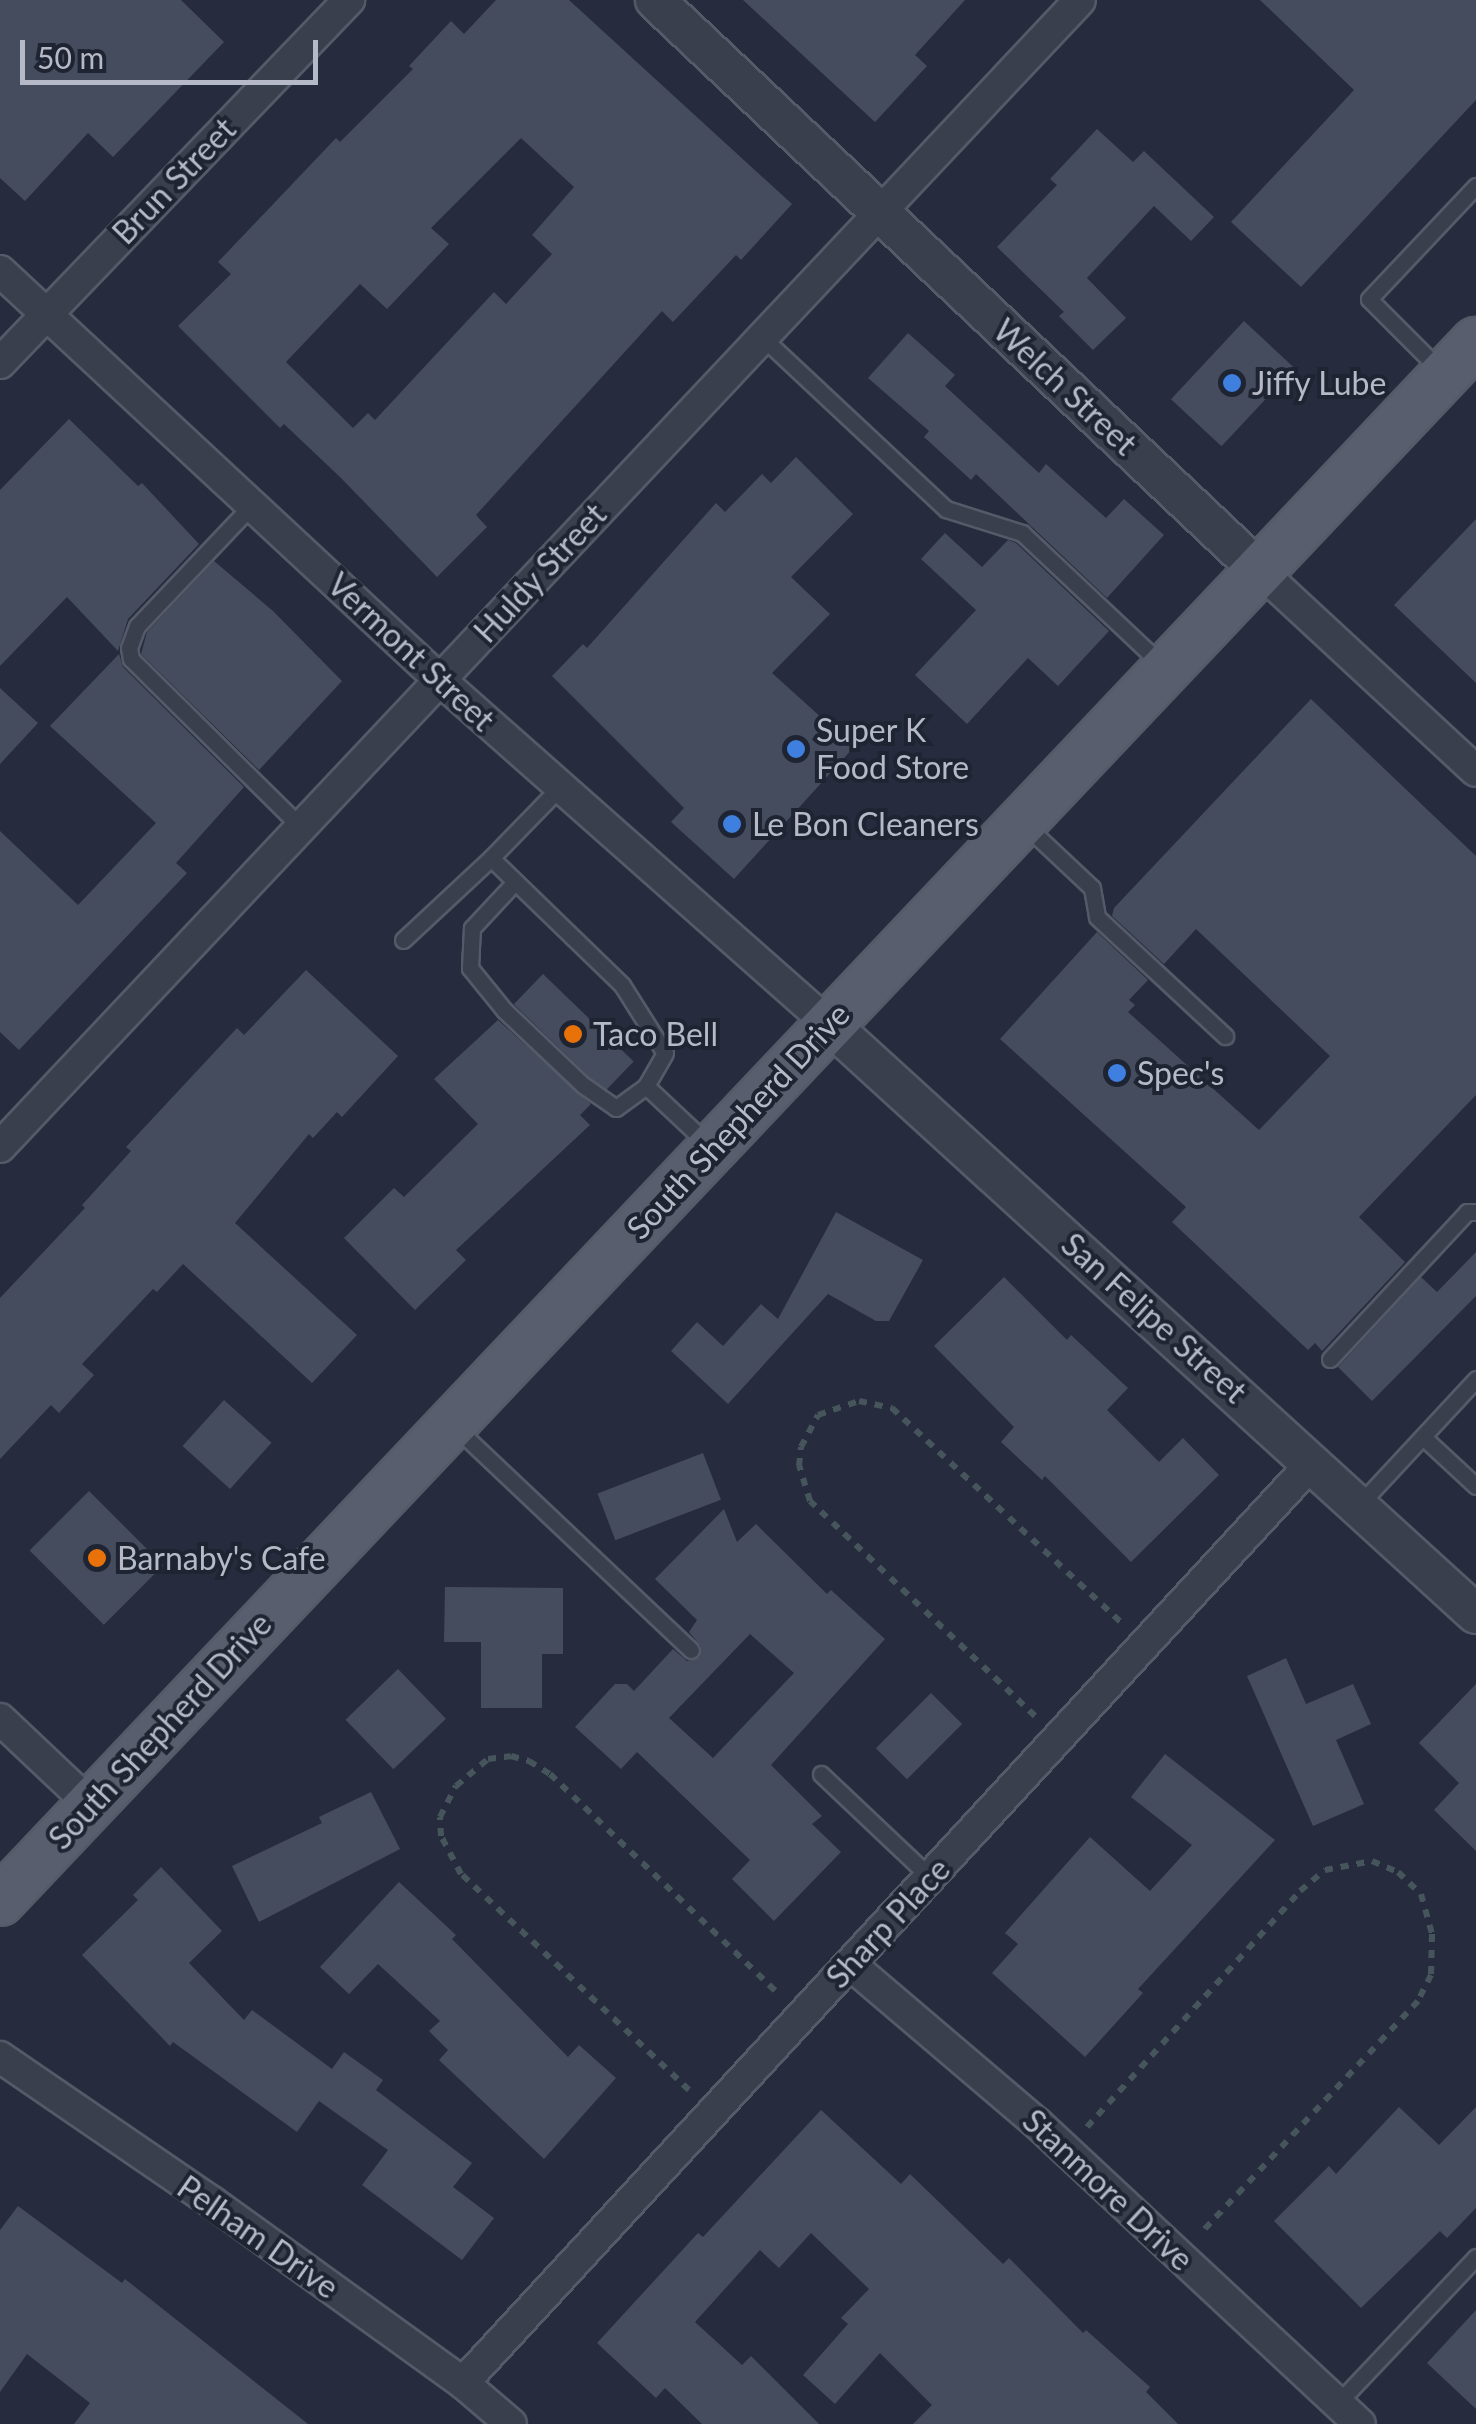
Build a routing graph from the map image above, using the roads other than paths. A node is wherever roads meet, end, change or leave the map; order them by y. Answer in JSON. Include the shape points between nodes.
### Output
{"nodes":[{"id":1,"x":349,"y":0,"type":"edge"},
{"id":2,"x":655,"y":0,"type":"edge"},
{"id":3,"x":1080,"y":0,"type":"edge"},
{"id":4,"x":1476,"y":186,"type":"edge"},
{"id":5,"x":880,"y":212,"type":"junction"},
{"id":6,"x":0,"y":271,"type":"edge"},
{"id":7,"x":46,"y":314,"type":"junction"},
{"id":8,"x":762,"y":337,"type":"junction"},
{"id":9,"x":1461,"y":359,"type":"edge"},
{"id":10,"x":0,"y":363,"type":"edge"},
{"id":11,"x":252,"y":505,"type":"junction"},
{"id":12,"x":1260,"y":571,"type":"junction"},
{"id":13,"x":1166,"y":669,"type":"junction"},
{"id":14,"x":440,"y":680,"type":"junction"},
{"id":15,"x":1476,"y":772,"type":"edge"},
{"id":16,"x":560,"y":788,"type":"junction"},
{"id":17,"x":1022,"y":822,"type":"junction"},
{"id":18,"x":301,"y":827,"type":"junction"},
{"id":19,"x":491,"y":858,"type":"junction"},
{"id":20,"x":514,"y":882,"type":"junction"},
{"id":21,"x":402,"y":940,"type":"dead end"},
{"id":22,"x":830,"y":1025,"type":"junction"},
{"id":23,"x":1224,"y":1036,"type":"dead end"},
{"id":24,"x":646,"y":1086,"type":"junction"},
{"id":25,"x":0,"y":1147,"type":"edge"},
{"id":26,"x":712,"y":1148,"type":"junction"},
{"id":27,"x":1476,"y":1212,"type":"edge"},
{"id":28,"x":1330,"y":1360,"type":"dead end"},
{"id":29,"x":1476,"y":1379,"type":"edge"},
{"id":30,"x":452,"y":1424,"type":"junction"},
{"id":31,"x":1422,"y":1436,"type":"junction"},
{"id":32,"x":1313,"y":1462,"type":"junction"},
{"id":33,"x":1476,"y":1486,"type":"edge"},
{"id":34,"x":1359,"y":1505,"type":"junction"},
{"id":35,"x":1476,"y":1614,"type":"edge"},
{"id":36,"x":691,"y":1650,"type":"dead end"},
{"id":37,"x":0,"y":1719,"type":"edge"},
{"id":38,"x":822,"y":1774,"type":"dead end"},
{"id":39,"x":91,"y":1805,"type":"junction"},
{"id":40,"x":930,"y":1877,"type":"junction"},
{"id":41,"x":0,"y":1900,"type":"edge"},
{"id":42,"x":850,"y":1964,"type":"junction"},
{"id":43,"x":0,"y":2056,"type":"edge"},
{"id":44,"x":1476,"y":2256,"type":"edge"},
{"id":45,"x":463,"y":2383,"type":"junction"},
{"id":46,"x":1349,"y":2414,"type":"edge"},
{"id":47,"x":511,"y":2424,"type":"edge"}],
"edges":[{"from":1,"to":7,"type":"street","name":"Brun Street"},
{"from":2,"to":5,"type":"street","name":"Welch Street"},
{"from":3,"to":5,"type":"street","name":"Huldy Street"},
{"from":4,"to":9,"type":"lane","via":[[1369,299]]},
{"from":5,"to":8,"type":"street","name":"Huldy Street"},
{"from":5,"to":12,"type":"street","name":"Welch Street"},
{"from":6,"to":7,"type":"street","name":"Vermont Street"},
{"from":7,"to":10,"type":"street","name":"Brun Street"},
{"from":7,"to":11,"type":"street","name":"Vermont Street"},
{"from":8,"to":13,"type":"lane","via":[[946,508],[1022,533]]},
{"from":8,"to":14,"type":"street","name":"Huldy Street"},
{"from":9,"to":12,"type":"main road","name":"South Shepherd Drive"},
{"from":11,"to":14,"type":"street","name":"Vermont Street"},
{"from":11,"to":18,"type":"lane","via":[[138,626],[128,648]]},
{"from":12,"to":13,"type":"main road","name":"South Shepherd Drive"},
{"from":12,"to":15,"type":"street","name":"Welch Street"},
{"from":13,"to":17,"type":"main road","name":"South Shepherd Drive"},
{"from":14,"to":16,"type":"street","name":"Vermont Street"},
{"from":14,"to":18,"type":"street","name":"Huldy Street"},
{"from":16,"to":19,"type":"lane"},
{"from":16,"to":22,"type":"street","name":"Vermont Street"},
{"from":17,"to":22,"type":"main road","name":"South Shepherd Drive"},
{"from":17,"to":23,"type":"lane","via":[[1092,888],[1097,917]]},
{"from":18,"to":25,"type":"street","name":"Huldy Street"},
{"from":19,"to":20,"type":"lane"},
{"from":19,"to":21,"type":"lane"},
{"from":20,"to":24,"type":"lane","via":[[622,984],[665,1053]]},
{"from":20,"to":24,"type":"lane","via":[[472,928],[470,968],[518,1024],[616,1108]]},
{"from":22,"to":26,"type":"main road","name":"South Shepherd Drive"},
{"from":22,"to":32,"type":"street","name":"San Felipe Street"},
{"from":24,"to":26,"type":"lane"},
{"from":26,"to":30,"type":"main road","name":"South Shepherd Drive"},
{"from":27,"to":28,"type":"lane","via":[[1467,1212]]},
{"from":29,"to":31,"type":"lane"},
{"from":30,"to":36,"type":"lane"},
{"from":30,"to":39,"type":"main road","name":"South Shepherd Drive"},
{"from":31,"to":33,"type":"lane"},
{"from":31,"to":34,"type":"lane"},
{"from":32,"to":34,"type":"street","name":"San Felipe Street"},
{"from":32,"to":40,"type":"street","name":"Sharp Place"},
{"from":34,"to":35,"type":"street","name":"San Felipe Street"},
{"from":37,"to":39,"type":"street"},
{"from":38,"to":40,"type":"lane"},
{"from":39,"to":41,"type":"main road","name":"South Shepherd Drive"},
{"from":40,"to":42,"type":"street","name":"Sharp Place"},
{"from":42,"to":45,"type":"street","name":"Sharp Place"},
{"from":42,"to":46,"type":"street","name":"Stanmore Drive","via":[[1066,2150]]},
{"from":43,"to":45,"type":"street","name":"Pelham Drive"},
{"from":44,"to":46,"type":"lane"},
{"from":45,"to":47,"type":"street","name":"Pelham Drive"}]}
